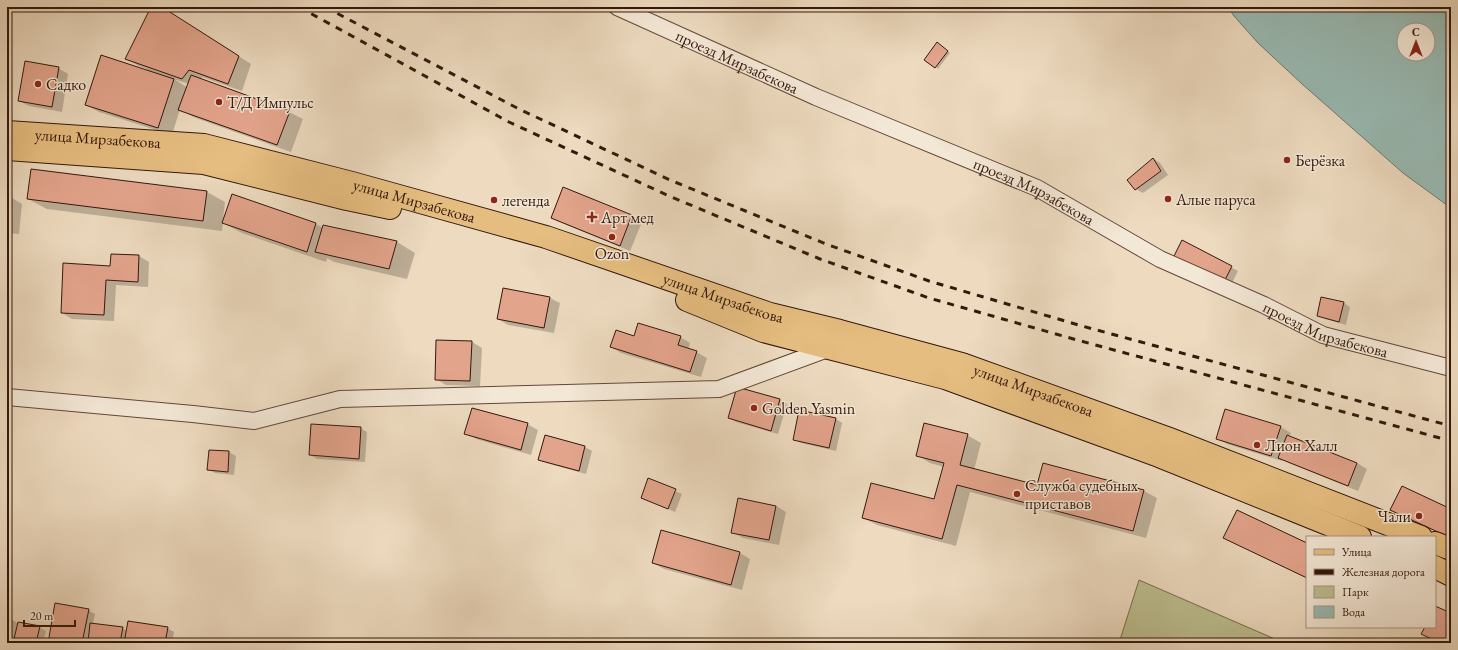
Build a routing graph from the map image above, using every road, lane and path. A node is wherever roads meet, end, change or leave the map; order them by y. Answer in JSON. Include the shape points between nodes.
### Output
{"nodes":[{"id":1,"x":617,"y":7,"type":"edge"},
{"id":2,"x":7,"y":132,"type":"edge"},
{"id":3,"x":7,"y":149,"type":"edge"},
{"id":4,"x":836,"y":340,"type":"junction"},
{"id":5,"x":1451,"y":368,"type":"edge"},
{"id":6,"x":7,"y":397,"type":"edge"},
{"id":7,"x":1358,"y":536,"type":"edge"},
{"id":8,"x":1418,"y":536,"type":"edge"},
{"id":9,"x":1436,"y":542,"type":"edge"},
{"id":10,"x":1451,"y":549,"type":"edge"},
{"id":11,"x":1436,"y":568,"type":"edge"},
{"id":12,"x":1451,"y":575,"type":"edge"}],
"edges":[{"from":1,"to":5,"type":"street","name":"проезд Мирзабекова","via":[[816,97],[1037,188],[1160,259],[1264,305],[1323,335]]},
{"from":2,"to":4,"type":"main road","name":"улица Мирзабекова","via":[[204,145],[546,237],[770,314]]},
{"from":3,"to":4,"type":"main road","name":"улица Мирзабекова","via":[[204,164],[347,199],[543,240],[763,331]]},
{"from":4,"to":6,"type":"street","via":[[719,389],[340,399],[254,421]]},
{"from":4,"to":7,"type":"main road","name":"улица Мирзабекова","via":[[1159,456]]},
{"from":4,"to":8,"type":"main road","name":"улица Мирзабекова","via":[[962,364],[1167,438]]},
{"from":9,"to":10,"type":"main road"},
{"from":11,"to":12,"type":"main road"}]}
